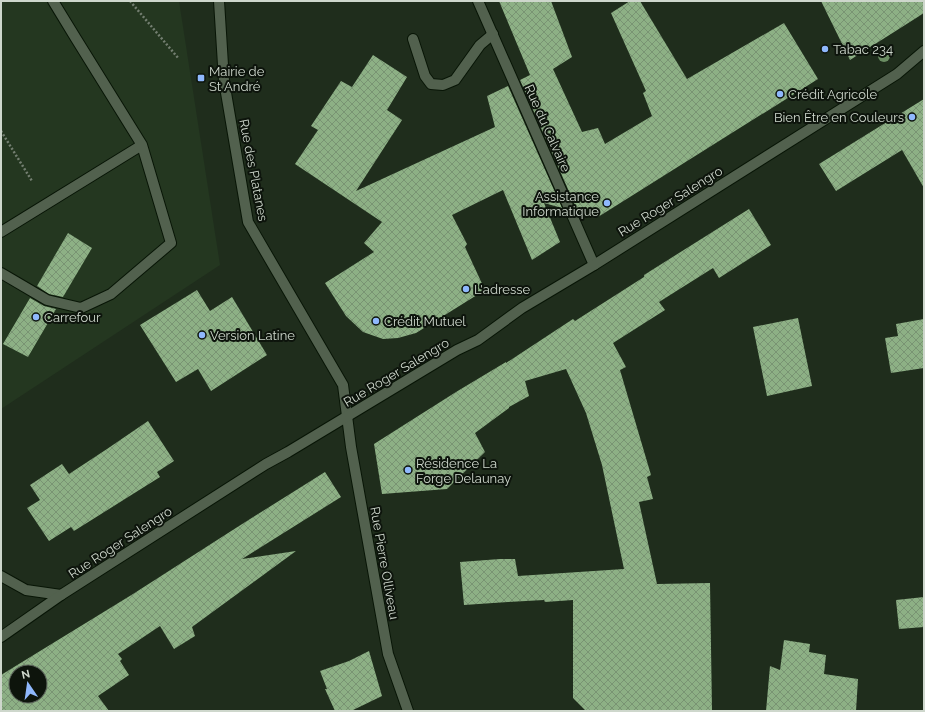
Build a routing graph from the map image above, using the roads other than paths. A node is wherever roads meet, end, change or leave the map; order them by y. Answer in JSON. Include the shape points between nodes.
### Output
{"nodes":[{"id":1,"x":53,"y":1,"type":"edge"},
{"id":2,"x":219,"y":1,"type":"edge"},
{"id":3,"x":478,"y":1,"type":"edge"},
{"id":4,"x":493,"y":34,"type":"junction"},
{"id":5,"x":413,"y":39,"type":"dead end"},
{"id":6,"x":924,"y":51,"type":"edge"},
{"id":7,"x":142,"y":145,"type":"junction"},
{"id":8,"x":1,"y":232,"type":"edge"},
{"id":9,"x":594,"y":264,"type":"junction"},
{"id":10,"x":1,"y":273,"type":"edge"},
{"id":11,"x":347,"y":416,"type":"junction"},
{"id":12,"x":1,"y":576,"type":"edge"},
{"id":13,"x":61,"y":595,"type":"junction"},
{"id":14,"x":1,"y":637,"type":"edge"},
{"id":15,"x":408,"y":711,"type":"edge"}],
"edges":[{"from":1,"to":7,"type":"main road"},
{"from":2,"to":11,"type":"main road","name":"Rue des Platanes","via":[[224,81],[248,222],[343,385]]},
{"from":3,"to":4,"type":"main road","name":"Rue du Calvaire"},
{"from":4,"to":5,"type":"main road","via":[[480,45],[455,80],[443,85],[431,84],[425,76]]},
{"from":4,"to":9,"type":"main road","name":"Rue du Calvaire"},
{"from":6,"to":9,"type":"main road","name":"Rue Roger Salengro","via":[[897,74]]},
{"from":7,"to":8,"type":"main road"},
{"from":7,"to":10,"type":"main road","via":[[171,243],[111,294],[81,308],[47,300]]},
{"from":9,"to":11,"type":"main road","name":"Rue Roger Salengro","via":[[522,308],[478,340]]},
{"from":11,"to":13,"type":"main road","name":"Rue Roger Salengro","via":[[266,464]]},
{"from":11,"to":15,"type":"main road","name":"Rue Pierre Olliveau","via":[[388,654]]},
{"from":12,"to":13,"type":"main road","via":[[26,590]]},
{"from":13,"to":14,"type":"main road","name":"Rue Roger Salengro"}]}
